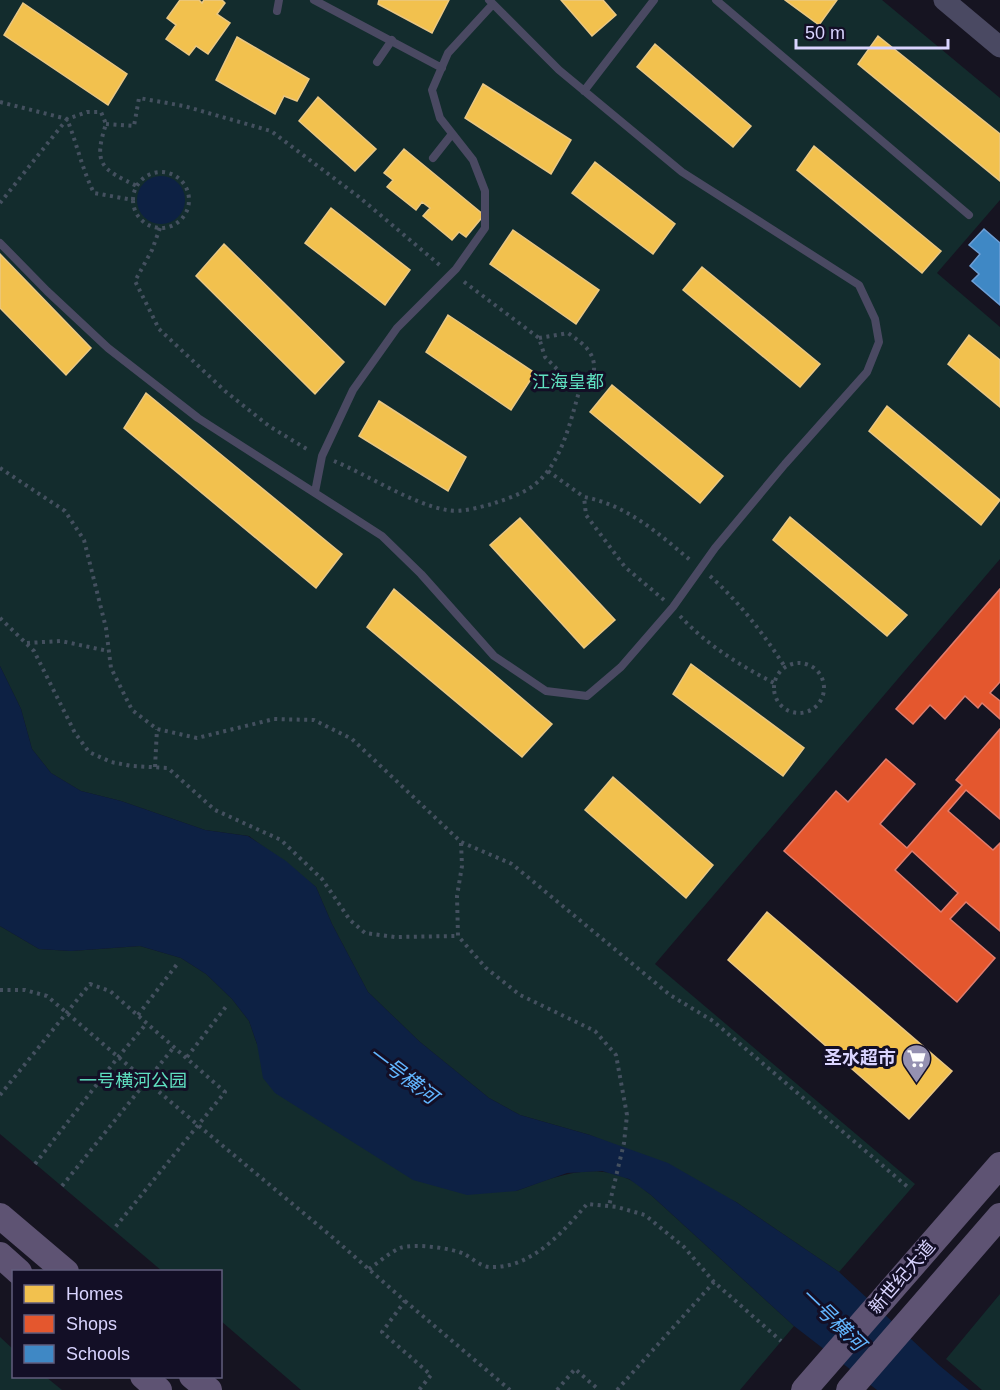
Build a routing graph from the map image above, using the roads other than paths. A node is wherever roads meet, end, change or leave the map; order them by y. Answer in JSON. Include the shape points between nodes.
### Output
{"nodes":[{"id":1,"x":279,"y":0,"type":"edge"},
{"id":2,"x":314,"y":0,"type":"edge"},
{"id":3,"x":654,"y":0,"type":"edge"},
{"id":4,"x":716,"y":0,"type":"edge"},
{"id":5,"x":944,"y":0,"type":"edge"},
{"id":6,"x":491,"y":2,"type":"edge"},
{"id":7,"x":277,"y":11,"type":"dead end"},
{"id":8,"x":392,"y":40,"type":"junction"},
{"id":9,"x":1000,"y":47,"type":"edge"},
{"id":10,"x":377,"y":62,"type":"dead end"},
{"id":11,"x":442,"y":68,"type":"junction"},
{"id":12,"x":584,"y":91,"type":"junction"},
{"id":13,"x":452,"y":134,"type":"junction"},
{"id":14,"x":433,"y":158,"type":"dead end"},
{"id":15,"x":969,"y":215,"type":"dead end"},
{"id":16,"x":0,"y":243,"type":"edge"},
{"id":17,"x":315,"y":492,"type":"junction"},
{"id":18,"x":1000,"y":1165,"type":"edge"},
{"id":19,"x":0,"y":1216,"type":"edge"},
{"id":20,"x":1000,"y":1216,"type":"edge"},
{"id":21,"x":0,"y":1256,"type":"edge"},
{"id":22,"x":17,"y":1270,"type":"edge"},
{"id":23,"x":64,"y":1270,"type":"edge"},
{"id":24,"x":144,"y":1378,"type":"edge"},
{"id":25,"x":193,"y":1378,"type":"edge"},
{"id":26,"x":159,"y":1390,"type":"edge"},
{"id":27,"x":208,"y":1390,"type":"edge"},
{"id":28,"x":804,"y":1390,"type":"edge"},
{"id":29,"x":849,"y":1390,"type":"edge"}],
"edges":[{"from":1,"to":7,"type":"lane"},
{"from":2,"to":8,"type":"lane"},
{"from":3,"to":12,"type":"lane"},
{"from":4,"to":15,"type":"lane"},
{"from":5,"to":9,"type":"street"},
{"from":6,"to":11,"type":"lane","via":[[448,53]]},
{"from":6,"to":12,"type":"lane"},
{"from":8,"to":10,"type":"lane"},
{"from":8,"to":11,"type":"lane"},
{"from":11,"to":13,"type":"lane","via":[[432,90],[440,118]]},
{"from":12,"to":17,"type":"lane","via":[[682,172],[859,285],[875,319],[879,342],[867,372],[785,464],[673,607],[621,667],[587,696],[546,691],[494,656],[382,536]]},
{"from":13,"to":14,"type":"lane"},
{"from":13,"to":17,"type":"lane","via":[[473,160],[485,191],[485,228],[451,274],[397,328],[353,390],[322,456]]},
{"from":16,"to":17,"type":"lane","via":[[108,348],[198,418]]},
{"from":18,"to":28,"type":"main road","name":"新世纪大道"},
{"from":19,"to":23,"type":"main road"},
{"from":20,"to":29,"type":"main road","name":"新世纪大道"},
{"from":21,"to":22,"type":"main road"},
{"from":24,"to":26,"type":"main road"},
{"from":25,"to":27,"type":"main road"}]}
